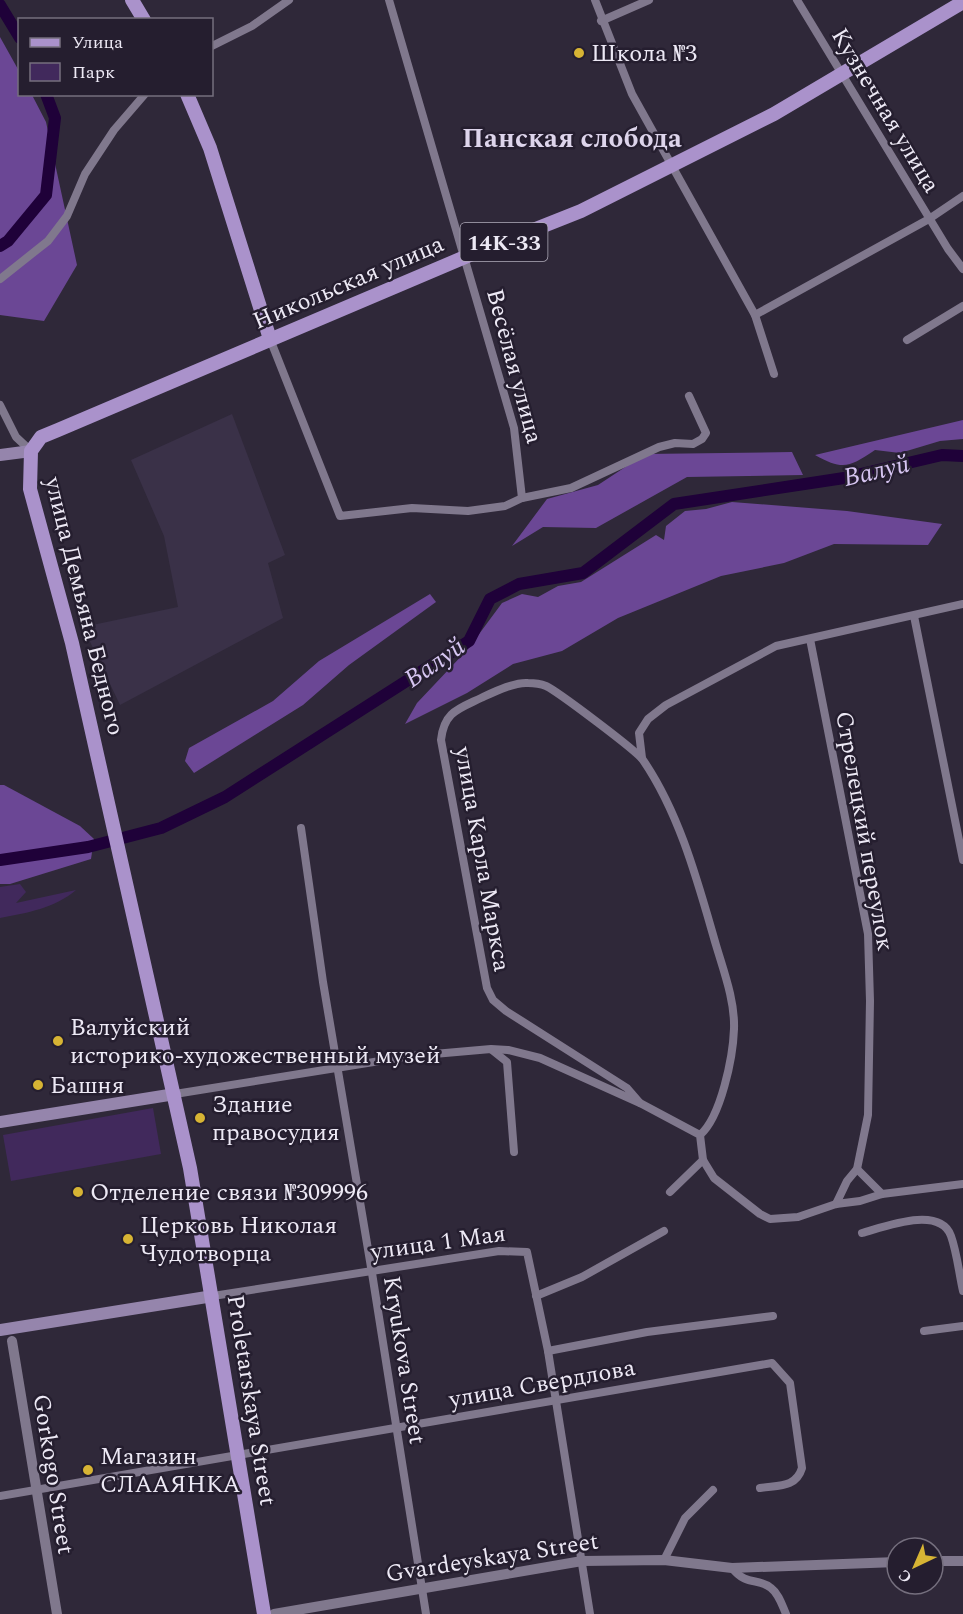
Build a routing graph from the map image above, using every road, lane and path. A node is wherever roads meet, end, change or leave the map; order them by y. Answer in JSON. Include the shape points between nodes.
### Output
{"nodes":[{"id":1,"x":132,"y":0,"type":"edge"},
{"id":2,"x":289,"y":0,"type":"edge"},
{"id":3,"x":388,"y":0,"type":"edge"},
{"id":4,"x":595,"y":0,"type":"edge"},
{"id":5,"x":649,"y":0,"type":"edge"},
{"id":6,"x":797,"y":0,"type":"edge"},
{"id":7,"x":963,"y":2,"type":"edge"},
{"id":8,"x":143,"y":18,"type":"edge"},
{"id":9,"x":601,"y":21,"type":"junction"},
{"id":10,"x":213,"y":46,"type":"edge"},
{"id":11,"x":842,"y":75,"type":"junction"},
{"id":12,"x":143,"y":96,"type":"edge"},
{"id":13,"x":188,"y":96,"type":"edge"},
{"id":14,"x":672,"y":167,"type":"junction"},
{"id":15,"x":963,"y":196,"type":"edge"},
{"id":16,"x":929,"y":219,"type":"junction"},
{"id":17,"x":465,"y":257,"type":"junction"},
{"id":18,"x":963,"y":269,"type":"edge"},
{"id":19,"x":0,"y":279,"type":"edge"},
{"id":20,"x":963,"y":306,"type":"edge"},
{"id":21,"x":755,"y":315,"type":"junction"},
{"id":22,"x":270,"y":339,"type":"junction"},
{"id":23,"x":907,"y":340,"type":"dead end"},
{"id":24,"x":774,"y":374,"type":"dead end"},
{"id":25,"x":689,"y":396,"type":"dead end"},
{"id":26,"x":0,"y":405,"type":"edge"},
{"id":27,"x":31,"y":451,"type":"junction"},
{"id":28,"x":0,"y":455,"type":"edge"},
{"id":29,"x":522,"y":498,"type":"junction"},
{"id":30,"x":963,"y":604,"type":"edge"},
{"id":31,"x":914,"y":616,"type":"junction"},
{"id":32,"x":810,"y":639,"type":"junction"},
{"id":33,"x":642,"y":758,"type":"junction"},
{"id":34,"x":301,"y":828,"type":"dead end"},
{"id":35,"x":963,"y":861,"type":"edge"},
{"id":36,"x":124,"y":878,"type":"joint"},
{"id":37,"x":491,"y":1049,"type":"junction"},
{"id":38,"x":338,"y":1070,"type":"junction"},
{"id":39,"x":175,"y":1094,"type":"junction"},
{"id":40,"x":640,"y":1103,"type":"junction"},
{"id":41,"x":0,"y":1122,"type":"edge"},
{"id":42,"x":700,"y":1135,"type":"junction"},
{"id":43,"x":514,"y":1152,"type":"dead end"},
{"id":44,"x":702,"y":1160,"type":"junction"},
{"id":45,"x":857,"y":1169,"type":"junction"},
{"id":46,"x":963,"y":1184,"type":"edge"},
{"id":47,"x":670,"y":1192,"type":"dead end"},
{"id":48,"x":882,"y":1194,"type":"junction"},
{"id":49,"x":836,"y":1204,"type":"junction"},
{"id":50,"x":664,"y":1231,"type":"dead end"},
{"id":51,"x":862,"y":1233,"type":"dead end"},
{"id":52,"x":372,"y":1273,"type":"junction"},
{"id":53,"x":963,"y":1291,"type":"edge"},
{"id":54,"x":213,"y":1296,"type":"junction"},
{"id":55,"x":536,"y":1296,"type":"junction"},
{"id":56,"x":772,"y":1316,"type":"dead end"},
{"id":57,"x":963,"y":1326,"type":"edge"},
{"id":58,"x":0,"y":1330,"type":"edge"},
{"id":59,"x":924,"y":1331,"type":"dead end"},
{"id":60,"x":12,"y":1341,"type":"dead end"},
{"id":61,"x":548,"y":1351,"type":"junction"},
{"id":62,"x":555,"y":1399,"type":"junction"},
{"id":63,"x":396,"y":1429,"type":"junction"},
{"id":64,"x":239,"y":1457,"type":"junction"},
{"id":65,"x":760,"y":1488,"type":"dead end"},
{"id":66,"x":35,"y":1490,"type":"junction"},
{"id":67,"x":713,"y":1490,"type":"dead end"},
{"id":68,"x":0,"y":1496,"type":"edge"},
{"id":69,"x":664,"y":1560,"type":"junction"},
{"id":70,"x":582,"y":1561,"type":"junction"},
{"id":71,"x":945,"y":1561,"type":"edge"},
{"id":72,"x":963,"y":1561,"type":"edge"},
{"id":73,"x":885,"y":1562,"type":"edge"},
{"id":74,"x":732,"y":1568,"type":"junction"},
{"id":75,"x":422,"y":1590,"type":"junction"},
{"id":76,"x":57,"y":1614,"type":"edge"},
{"id":77,"x":264,"y":1614,"type":"edge"},
{"id":78,"x":274,"y":1614,"type":"edge"},
{"id":79,"x":426,"y":1614,"type":"edge"},
{"id":80,"x":590,"y":1614,"type":"edge"},
{"id":81,"x":786,"y":1614,"type":"edge"}],
"edges":[{"from":1,"to":8,"type":"main road"},
{"from":2,"to":10,"type":"street","via":[[252,26]]},
{"from":3,"to":17,"type":"street","name":"Весёлая улица"},
{"from":4,"to":9,"type":"street"},
{"from":5,"to":9,"type":"street"},
{"from":6,"to":11,"type":"street","name":"Кузнечная улица"},
{"from":7,"to":11,"type":"main road","name":"Никольская улица","number":"14К-33"},
{"from":9,"to":14,"type":"street","via":[[632,94]]},
{"from":11,"to":14,"type":"main road","name":"Никольская улица","number":"14К-33"},
{"from":11,"to":16,"type":"street","name":"Кузнечная улица"},
{"from":12,"to":19,"type":"street","via":[[85,174],[67,216],[44,246]]},
{"from":13,"to":22,"type":"main road","via":[[210,148]]},
{"from":14,"to":17,"type":"main road","name":"Никольская улица","number":"14К-33","via":[[581,212]]},
{"from":14,"to":21,"type":"street"},
{"from":15,"to":16,"type":"street"},
{"from":16,"to":18,"type":"street","name":"Кузнечная улица"},
{"from":16,"to":21,"type":"street"},
{"from":17,"to":22,"type":"main road","name":"Никольская улица","number":"14К-33"},
{"from":17,"to":29,"type":"street","name":"Весёлая улица","via":[[514,428]]},
{"from":20,"to":23,"type":"street"},
{"from":21,"to":24,"type":"street"},
{"from":22,"to":27,"type":"main road","name":"Никольская улица","number":"14К-33","via":[[41,437]]},
{"from":22,"to":29,"type":"street","via":[[340,516],[412,508],[468,511],[505,506]]},
{"from":25,"to":29,"type":"street","via":[[706,433],[702,439],[693,444],[658,447],[571,488]]},
{"from":26,"to":27,"type":"street","name":"улица Демьяна Бедного","via":[[16,437]]},
{"from":27,"to":28,"type":"main road"},
{"from":27,"to":36,"type":"main road","name":"улица Демьяна Бедного","via":[[30,489],[72,643]]},
{"from":30,"to":31,"type":"street"},
{"from":31,"to":32,"type":"street"},
{"from":31,"to":35,"type":"street"},
{"from":32,"to":33,"type":"street","via":[[776,646],[666,705],[648,719],[639,733]]},
{"from":32,"to":45,"type":"street","name":"Стрелецкий переулок","via":[[868,934],[868,1116]]},
{"from":33,"to":40,"type":"street","name":"улица Карла Маркса","via":[[545,685],[525,682],[491,693],[454,711],[443,724],[441,740],[487,988],[493,1000],[627,1088]]},
{"from":33,"to":42,"type":"street","via":[[666,800],[699,886],[728,987],[734,1029],[726,1077],[714,1119]]},
{"from":34,"to":38,"type":"street","name":"Kryukova Street"},
{"from":36,"to":39,"type":"main road","name":"Proletarskaya Street"},
{"from":37,"to":38,"type":"street","via":[[411,1056]]},
{"from":37,"to":40,"type":"street","via":[[540,1058]]},
{"from":37,"to":43,"type":"street","via":[[507,1062]]},
{"from":38,"to":39,"type":"street"},
{"from":38,"to":52,"type":"street","name":"Kryukova Street"},
{"from":39,"to":41,"type":"main road"},
{"from":39,"to":54,"type":"main road","name":"Proletarskaya Street"},
{"from":40,"to":42,"type":"street"},
{"from":42,"to":44,"type":"street"},
{"from":44,"to":47,"type":"street"},
{"from":44,"to":49,"type":"street","via":[[730,1192],[770,1219],[798,1217]]},
{"from":45,"to":48,"type":"street"},
{"from":45,"to":49,"type":"street","name":"Стрелецкий переулок"},
{"from":46,"to":48,"type":"street"},
{"from":48,"to":49,"type":"street"},
{"from":50,"to":55,"type":"street","via":[[582,1277]]},
{"from":51,"to":53,"type":"street","via":[[899,1222],[939,1222],[951,1235]]},
{"from":52,"to":54,"type":"street","name":"улица 1 Мая"},
{"from":52,"to":55,"type":"street","name":"улица 1 Мая","via":[[499,1251],[527,1251]]},
{"from":52,"to":63,"type":"street","name":"Kryukova Street"},
{"from":54,"to":58,"type":"main road","name":"улица 1 Мая"},
{"from":54,"to":64,"type":"main road","name":"Proletarskaya Street"},
{"from":55,"to":61,"type":"street"},
{"from":56,"to":61,"type":"street","via":[[647,1332]]},
{"from":57,"to":59,"type":"street"},
{"from":60,"to":66,"type":"street","name":"Gorkogo Street"},
{"from":61,"to":62,"type":"street"},
{"from":62,"to":63,"type":"street","name":"улица Свердлова"},
{"from":62,"to":65,"type":"street","name":"улица Свердлова","via":[[772,1363],[790,1383],[801,1468],[799,1478],[792,1484]]},
{"from":62,"to":70,"type":"street"},
{"from":63,"to":64,"type":"street","name":"улица Свердлова"},
{"from":63,"to":75,"type":"street","name":"Kryukova Street"},
{"from":64,"to":66,"type":"street","name":"улица Свердлова"},
{"from":64,"to":77,"type":"main road","name":"Proletarskaya Street"},
{"from":66,"to":68,"type":"street","name":"улица Свердлова"},
{"from":66,"to":76,"type":"street","name":"Gorkogo Street"},
{"from":67,"to":69,"type":"street","via":[[685,1518]]},
{"from":69,"to":70,"type":"street","name":"Gvardeyskaya Street"},
{"from":69,"to":74,"type":"street","name":"Gvardeyskaya Street"},
{"from":70,"to":75,"type":"street","name":"Gvardeyskaya Street"},
{"from":70,"to":80,"type":"street"},
{"from":71,"to":72,"type":"street"},
{"from":73,"to":74,"type":"street","name":"Gvardeyskaya Street"},
{"from":74,"to":81,"type":"street","via":[[742,1579],[770,1586]]},
{"from":75,"to":78,"type":"street","name":"Gvardeyskaya Street"},
{"from":75,"to":79,"type":"street","name":"Kryukova Street"}]}
